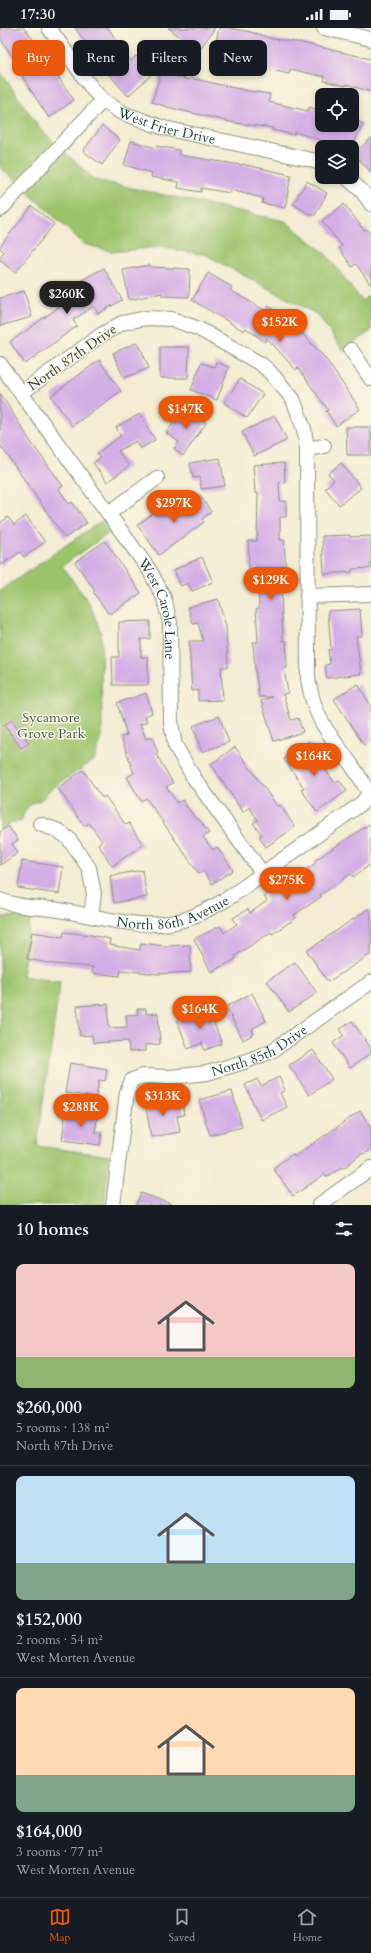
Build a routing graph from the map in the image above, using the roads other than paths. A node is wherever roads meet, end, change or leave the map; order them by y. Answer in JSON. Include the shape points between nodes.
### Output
{"nodes":[{"id":1,"x":49,"y":28,"type":"edge"},
{"id":2,"x":324,"y":28,"type":"edge"},
{"id":3,"x":371,"y":38,"type":"edge"},
{"id":4,"x":103,"y":100,"type":"junction"},
{"id":5,"x":315,"y":161,"type":"edge"},
{"id":6,"x":354,"y":184,"type":"edge"},
{"id":7,"x":371,"y":204,"type":"edge"},
{"id":8,"x":0,"y":210,"type":"edge"},
{"id":9,"x":351,"y":350,"type":"dead end"},
{"id":10,"x":0,"y":364,"type":"edge"},
{"id":11,"x":371,"y":379,"type":"edge"},
{"id":12,"x":21,"y":393,"type":"junction"},
{"id":13,"x":324,"y":446,"type":"dead end"},
{"id":14,"x":307,"y":449,"type":"junction"},
{"id":15,"x":157,"y":478,"type":"dead end"},
{"id":16,"x":109,"y":513,"type":"junction"},
{"id":17,"x":371,"y":594,"type":"edge"},
{"id":18,"x":307,"y":596,"type":"junction"},
{"id":19,"x":369,"y":794,"type":"joint"},
{"id":20,"x":40,"y":824,"type":"dead end"},
{"id":21,"x":263,"y":874,"type":"junction"},
{"id":22,"x":0,"y":900,"type":"edge"},
{"id":23,"x":13,"y":906,"type":"junction"},
{"id":24,"x":0,"y":913,"type":"edge"},
{"id":25,"x":91,"y":916,"type":"junction"},
{"id":26,"x":371,"y":982,"type":"edge"},
{"id":27,"x":371,"y":1168,"type":"edge"},
{"id":28,"x":113,"y":1205,"type":"edge"},
{"id":29,"x":319,"y":1205,"type":"edge"}],
"edges":[{"from":1,"to":4,"type":"street","name":"West Frier Drive"},
{"from":2,"to":3,"type":"street"},
{"from":4,"to":5,"type":"street","name":"West Frier Drive","via":[[120,112],[164,128]]},
{"from":4,"to":8,"type":"street"},
{"from":6,"to":7,"type":"street"},
{"from":9,"to":11,"type":"street"},
{"from":10,"to":12,"type":"street","name":"West Carole Lane"},
{"from":12,"to":14,"type":"street","name":"North 87th Drive","via":[[101,335],[122,323],[146,318],[172,319],[199,329],[261,364],[270,372],[293,400],[302,424]]},
{"from":12,"to":16,"type":"street","name":"West Carole Lane"},
{"from":13,"to":14,"type":"street"},
{"from":14,"to":18,"type":"street","name":"North 87th Drive"},
{"from":15,"to":16,"type":"street"},
{"from":16,"to":21,"type":"street","name":"West Carole Lane","via":[[150,571],[164,598],[170,623],[171,723],[175,745],[194,778]]},
{"from":17,"to":18,"type":"street"},
{"from":18,"to":19,"type":"street","name":"North 87th Drive","via":[[308,679],[311,693],[325,728],[363,781]]},
{"from":19,"to":21,"type":"street","name":"North 86th Avenue","via":[[361,804]]},
{"from":20,"to":25,"type":"street","via":[[59,831],[69,839],[89,868],[94,894]]},
{"from":21,"to":25,"type":"street","name":"North 86th Avenue","via":[[204,912],[182,921],[138,924]]},
{"from":22,"to":23,"type":"street","name":"North 86th Avenue"},
{"from":23,"to":24,"type":"street"},
{"from":23,"to":25,"type":"street","name":"North 86th Avenue"},
{"from":26,"to":28,"type":"street","name":"North 85th Drive","via":[[265,1054],[207,1073],[171,1077],[143,1076],[132,1080],[127,1092]]},
{"from":27,"to":29,"type":"street"}]}
